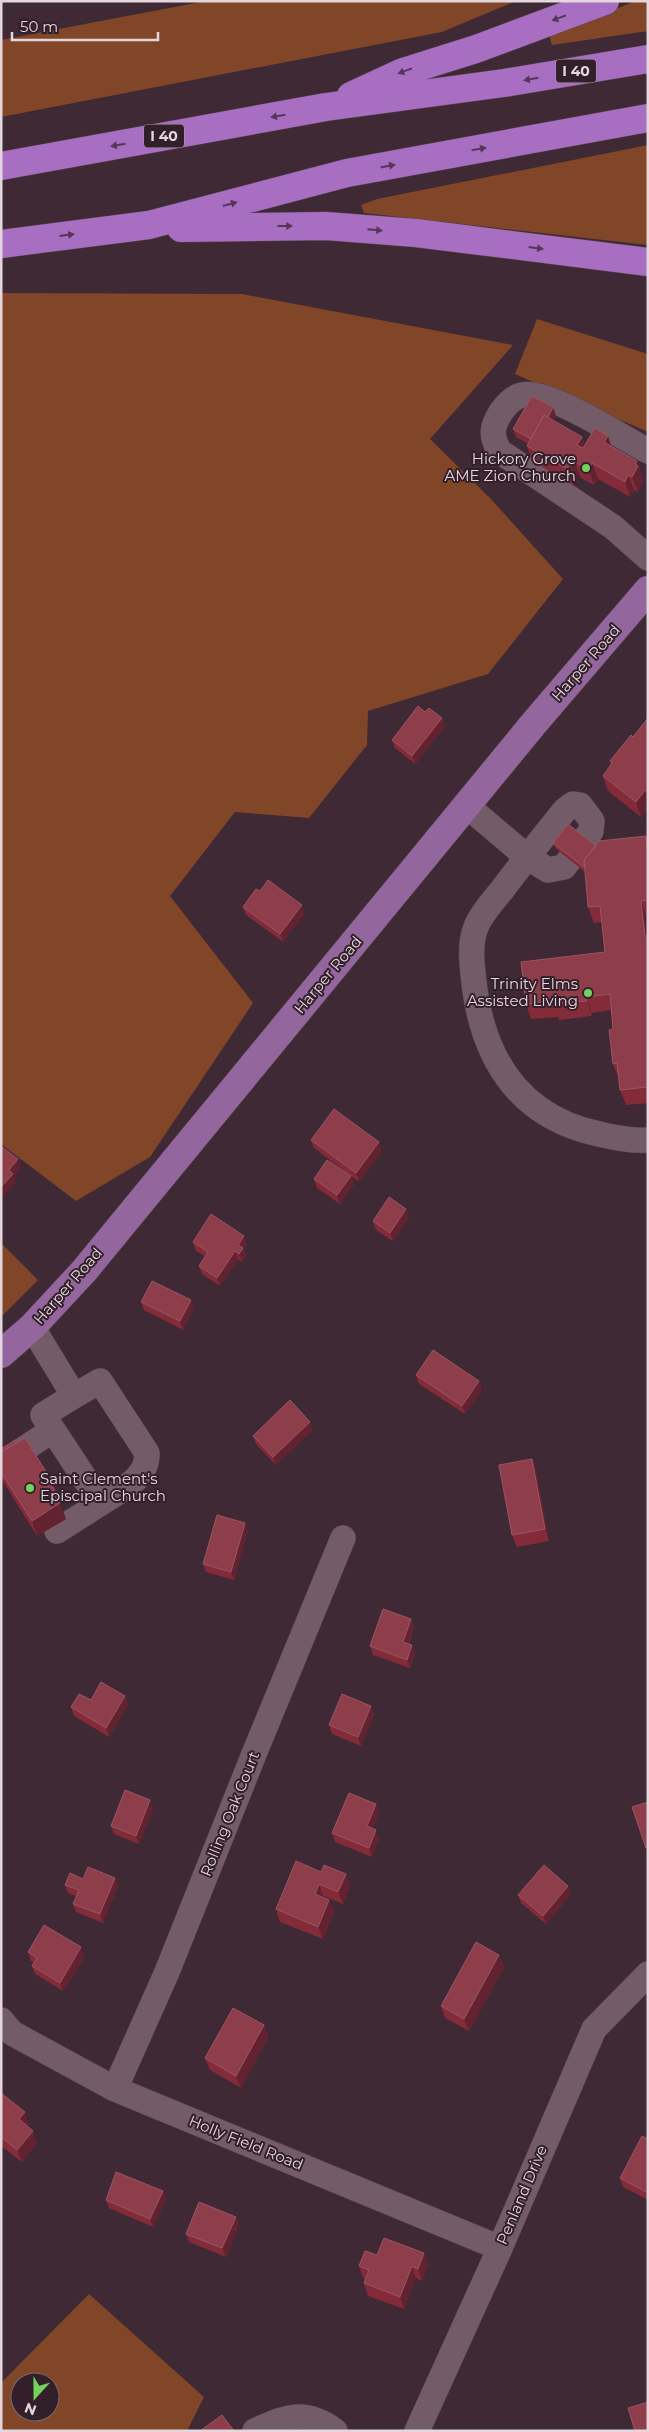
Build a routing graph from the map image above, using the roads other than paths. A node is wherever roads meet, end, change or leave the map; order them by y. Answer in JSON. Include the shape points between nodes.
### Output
{"nodes":[{"id":1,"x":605,"y":1,"type":"edge"},
{"id":2,"x":648,"y":59,"type":"edge"},
{"id":3,"x":326,"y":107,"type":"junction"},
{"id":4,"x":648,"y":118,"type":"edge"},
{"id":5,"x":1,"y":166,"type":"edge"},
{"id":6,"x":149,"y":225,"type":"junction"},
{"id":7,"x":1,"y":244,"type":"edge"},
{"id":8,"x":648,"y":262,"type":"edge"},
{"id":9,"x":648,"y":451,"type":"edge"},
{"id":10,"x":648,"y":558,"type":"edge"},
{"id":11,"x":648,"y":590,"type":"edge"},
{"id":12,"x":467,"y":806,"type":"junction"},
{"id":13,"x":648,"y":1140,"type":"edge"},
{"id":14,"x":32,"y":1327,"type":"junction"},
{"id":15,"x":1,"y":1354,"type":"edge"},
{"id":16,"x":74,"y":1396,"type":"junction"},
{"id":17,"x":54,"y":1430,"type":"junction"},
{"id":18,"x":1,"y":1464,"type":"edge"},
{"id":19,"x":101,"y":1503,"type":"junction"},
{"id":20,"x":57,"y":1531,"type":"dead end"},
{"id":21,"x":343,"y":1538,"type":"dead end"},
{"id":22,"x":648,"y":1974,"type":"edge"},
{"id":23,"x":1,"y":2020,"type":"edge"},
{"id":24,"x":115,"y":2089,"type":"junction"},
{"id":25,"x":500,"y":2248,"type":"junction"},
{"id":26,"x":254,"y":2431,"type":"edge"},
{"id":27,"x":335,"y":2431,"type":"edge"},
{"id":28,"x":417,"y":2431,"type":"edge"}],
"edges":[{"from":1,"to":3,"type":"highway","one_way":true,"via":[[403,72]]},
{"from":2,"to":3,"type":"highway","number":"I 40","one_way":true,"via":[[504,84]]},
{"from":3,"to":5,"type":"highway","number":"I 40","one_way":true},
{"from":6,"to":4,"type":"highway","one_way":true,"via":[[347,173]]},
{"from":7,"to":6,"type":"highway","one_way":true},
{"from":6,"to":8,"type":"highway","one_way":true,"via":[[177,228],[326,226]]},
{"from":9,"to":10,"type":"street","via":[[563,405],[535,395],[522,395],[512,400],[494,426],[492,438],[499,451],[613,526]]},
{"from":11,"to":12,"type":"main road","name":"Harper Road"},
{"from":12,"to":13,"type":"street","via":[[527,857],[475,928],[471,957],[478,1007],[486,1038],[497,1062],[514,1088],[546,1116],[583,1131]]},
{"from":12,"to":14,"type":"main road","name":"Harper Road","via":[[84,1271]]},
{"from":14,"to":15,"type":"main road","name":"Harper Road"},
{"from":14,"to":16,"type":"street"},
{"from":16,"to":17,"type":"street","via":[[43,1414]]},
{"from":16,"to":19,"type":"street","via":[[100,1381],[147,1452],[144,1471]]},
{"from":17,"to":18,"type":"street"},
{"from":17,"to":19,"type":"street"},
{"from":19,"to":20,"type":"street"},
{"from":21,"to":24,"type":"street","name":"Rolling Oak Court","via":[[167,1972]]},
{"from":22,"to":25,"type":"street","name":"Penland Drive","via":[[594,2029]]},
{"from":23,"to":24,"type":"street","name":"Holly Field Road","via":[[12,2033]]},
{"from":24,"to":25,"type":"street","name":"Holly Field Road"},
{"from":25,"to":28,"type":"street","name":"Penland Drive"},
{"from":26,"to":27,"type":"street","via":[[271,2422],[298,2415],[322,2421]]}]}
